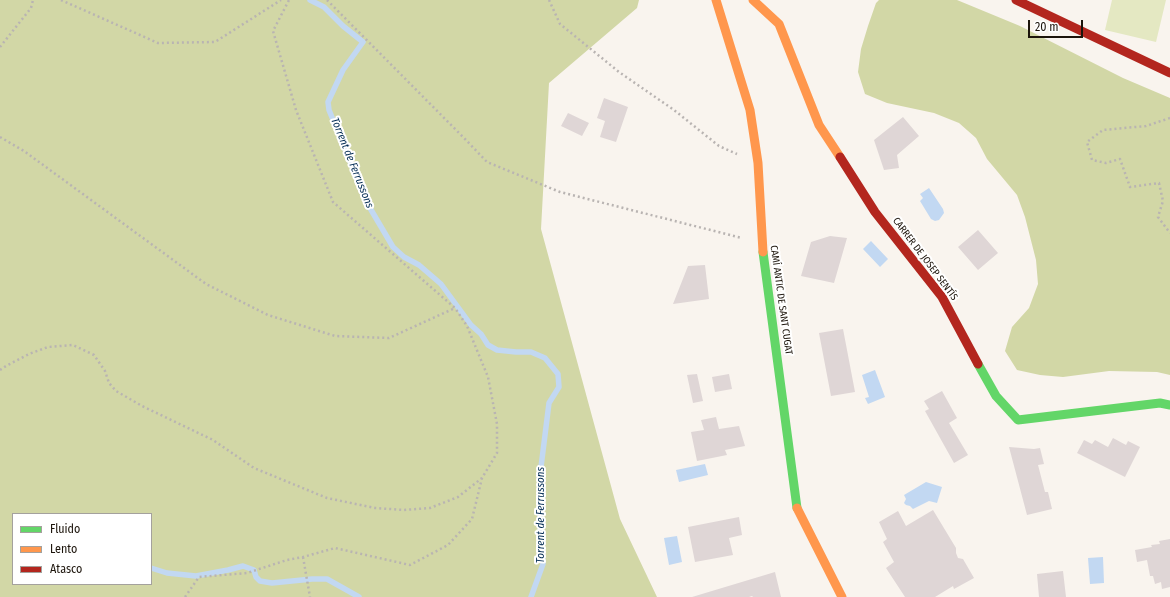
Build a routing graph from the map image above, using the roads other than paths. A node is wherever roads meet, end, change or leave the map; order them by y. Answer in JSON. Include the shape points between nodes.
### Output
{"nodes":[{"id":1,"x":716,"y":0,"type":"edge"},
{"id":2,"x":753,"y":0,"type":"edge"},
{"id":3,"x":1016,"y":0,"type":"edge"},
{"id":4,"x":1170,"y":73,"type":"edge"},
{"id":5,"x":1170,"y":405,"type":"edge"},
{"id":6,"x":842,"y":597,"type":"edge"}],
"edges":[{"from":1,"to":6,"type":"street","name":"CAMÍ ANTIC DE SANT CUGAT","via":[[750,110],[758,163],[762,243],[796,506]]},
{"from":2,"to":5,"type":"street","name":"CARRER DE JOSEP SENTÍS","via":[[779,24],[819,125],[875,212],[942,298],[996,396],[1018,420],[1160,403]]},
{"from":3,"to":4,"type":"street"}]}
